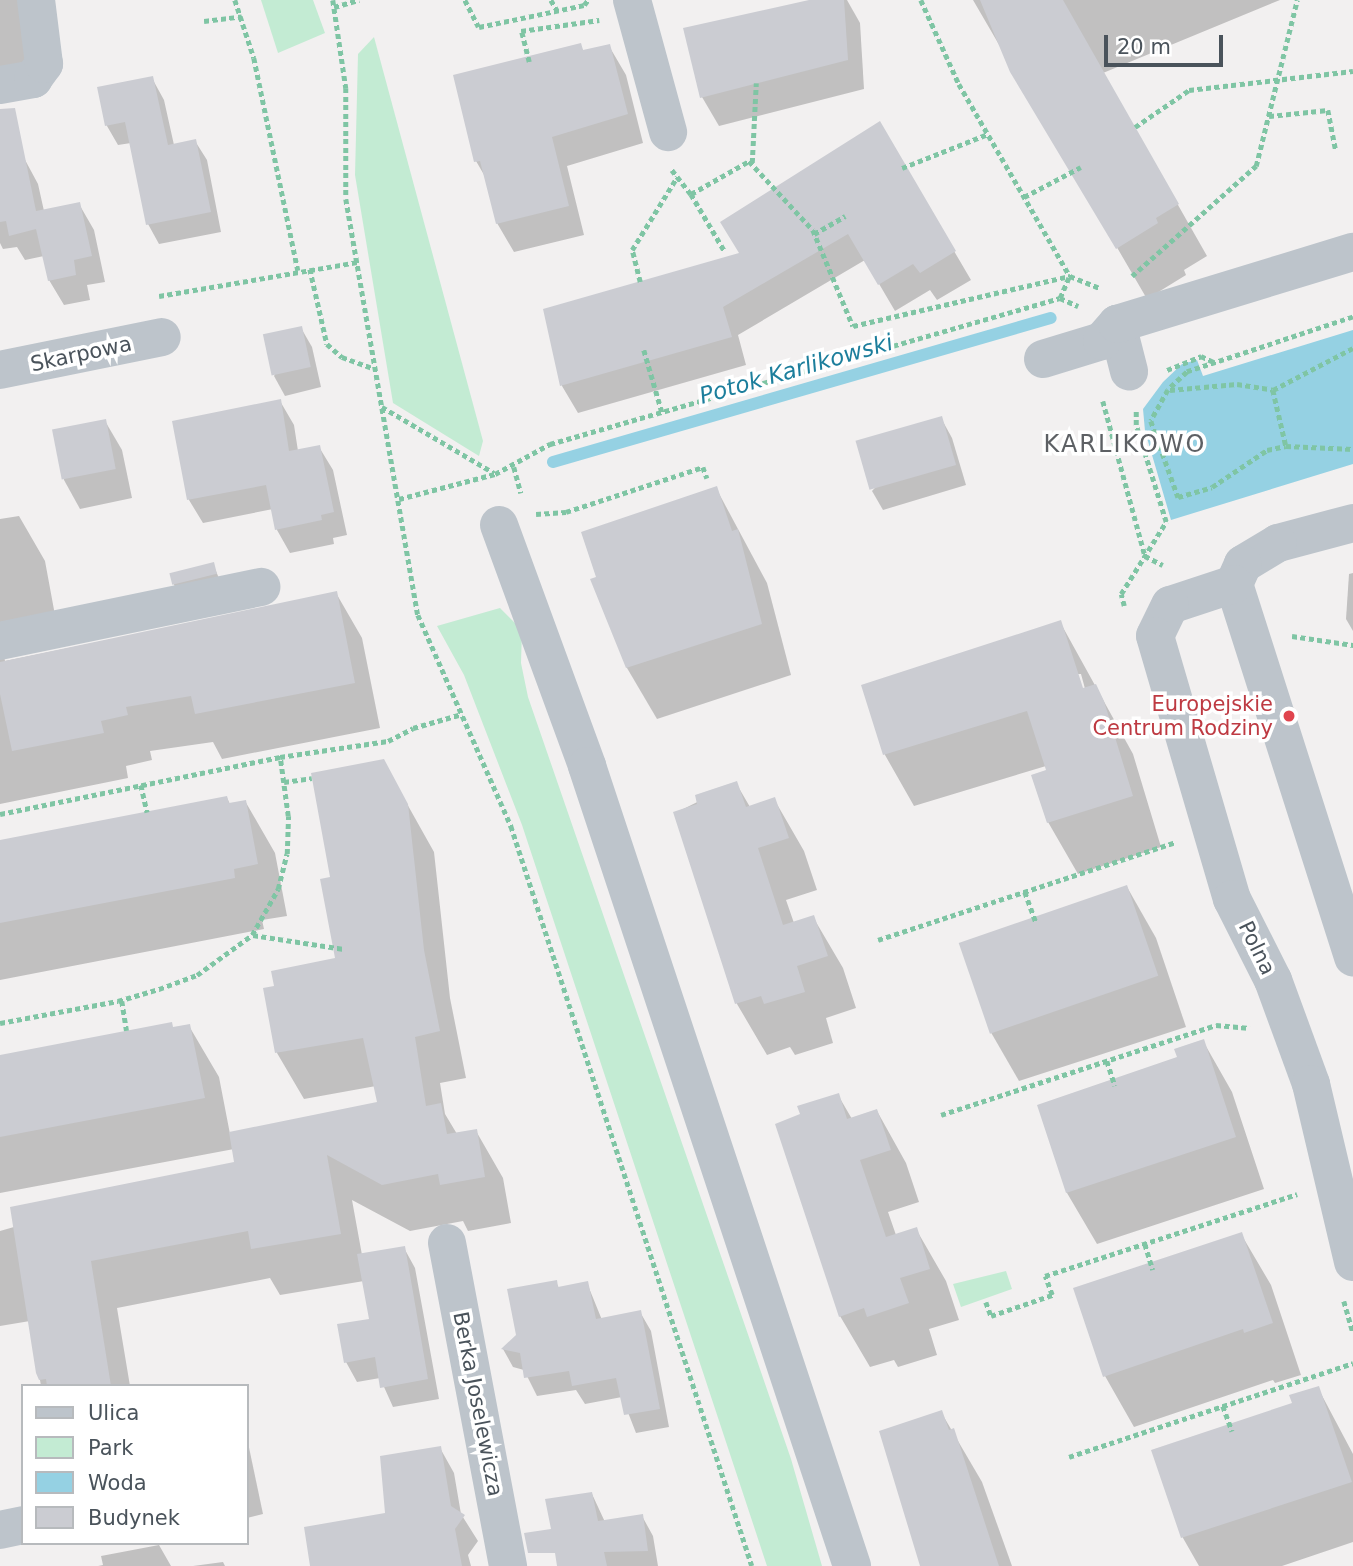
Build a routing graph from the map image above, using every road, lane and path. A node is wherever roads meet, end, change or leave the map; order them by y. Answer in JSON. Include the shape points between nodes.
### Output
{"nodes":[{"id":1,"x":36,"y":0,"type":"edge"},
{"id":2,"x":235,"y":0,"type":"edge"},
{"id":3,"x":332,"y":0,"type":"edge"},
{"id":4,"x":359,"y":0,"type":"edge"},
{"id":5,"x":466,"y":0,"type":"edge"},
{"id":6,"x":551,"y":0,"type":"edge"},
{"id":7,"x":588,"y":0,"type":"edge"},
{"id":8,"x":922,"y":0,"type":"edge"},
{"id":9,"x":1297,"y":0,"type":"edge"},
{"id":10,"x":334,"y":7,"type":"junction"},
{"id":11,"x":623,"y":9,"type":"edge"},
{"id":12,"x":557,"y":10,"type":"junction"},
{"id":13,"x":242,"y":16,"type":"junction"},
{"id":14,"x":204,"y":21,"type":"dead end"},
{"id":15,"x":528,"y":62,"type":"dead end"},
{"id":16,"x":1353,"y":71,"type":"edge"},
{"id":17,"x":1278,"y":80,"type":"junction"},
{"id":18,"x":756,"y":83,"type":"dead end"},
{"id":19,"x":0,"y":85,"type":"edge"},
{"id":20,"x":1269,"y":116,"type":"junction"},
{"id":21,"x":1135,"y":127,"type":"dead end"},
{"id":22,"x":988,"y":134,"type":"junction"},
{"id":23,"x":668,"y":149,"type":"joint"},
{"id":24,"x":1336,"y":151,"type":"dead end"},
{"id":25,"x":752,"y":164,"type":"junction"},
{"id":26,"x":1081,"y":167,"type":"dead end"},
{"id":27,"x":902,"y":168,"type":"dead end"},
{"id":28,"x":677,"y":177,"type":"junction"},
{"id":29,"x":691,"y":194,"type":"junction"},
{"id":30,"x":1024,"y":197,"type":"junction"},
{"id":31,"x":845,"y":216,"type":"dead end"},
{"id":32,"x":814,"y":234,"type":"junction"},
{"id":33,"x":724,"y":250,"type":"dead end"},
{"id":34,"x":1353,"y":252,"type":"edge"},
{"id":35,"x":357,"y":262,"type":"junction"},
{"id":36,"x":298,"y":270,"type":"dead end"},
{"id":37,"x":1070,"y":276,"type":"junction"},
{"id":38,"x":1129,"y":279,"type":"dead end"},
{"id":39,"x":640,"y":282,"type":"dead end"},
{"id":40,"x":1102,"y":289,"type":"dead end"},
{"id":41,"x":1060,"y":298,"type":"junction"},
{"id":42,"x":1353,"y":317,"type":"edge"},
{"id":43,"x":1109,"y":332,"type":"junction"},
{"id":44,"x":162,"y":337,"type":"dead end"},
{"id":45,"x":1353,"y":348,"type":"edge"},
{"id":46,"x":644,"y":350,"type":"dead end"},
{"id":47,"x":1043,"y":359,"type":"dead end"},
{"id":48,"x":375,"y":369,"type":"junction"},
{"id":49,"x":0,"y":370,"type":"edge"},
{"id":50,"x":1129,"y":371,"type":"dead end"},
{"id":51,"x":1168,"y":390,"type":"junction"},
{"id":52,"x":1273,"y":390,"type":"junction"},
{"id":53,"x":382,"y":407,"type":"junction"},
{"id":54,"x":662,"y":412,"type":"junction"},
{"id":55,"x":1286,"y":446,"type":"junction"},
{"id":56,"x":1353,"y":449,"type":"edge"},
{"id":57,"x":514,"y":467,"type":"junction"},
{"id":58,"x":495,"y":474,"type":"junction"},
{"id":59,"x":707,"y":478,"type":"dead end"},
{"id":60,"x":399,"y":499,"type":"junction"},
{"id":61,"x":517,"y":513,"type":"junction"},
{"id":62,"x":1353,"y":523,"type":"edge"},
{"id":63,"x":1145,"y":556,"type":"dead end"},
{"id":64,"x":1234,"y":584,"type":"junction"},
{"id":65,"x":261,"y":587,"type":"dead end"},
{"id":66,"x":1252,"y":640,"type":"junction"},
{"id":67,"x":0,"y":641,"type":"edge"},
{"id":68,"x":1353,"y":645,"type":"edge"},
{"id":69,"x":462,"y":714,"type":"junction"},
{"id":70,"x":280,"y":757,"type":"junction"},
{"id":71,"x":312,"y":778,"type":"dead end"},
{"id":72,"x":284,"y":782,"type":"junction"},
{"id":73,"x":141,"y":785,"type":"junction"},
{"id":74,"x":147,"y":812,"type":"dead end"},
{"id":75,"x":0,"y":814,"type":"edge"},
{"id":76,"x":1187,"y":839,"type":"dead end"},
{"id":77,"x":1025,"y":892,"type":"junction"},
{"id":78,"x":1036,"y":923,"type":"dead end"},
{"id":79,"x":252,"y":935,"type":"junction"},
{"id":80,"x":878,"y":940,"type":"dead end"},
{"id":81,"x":344,"y":949,"type":"dead end"},
{"id":82,"x":1353,"y":958,"type":"edge"},
{"id":83,"x":122,"y":1000,"type":"junction"},
{"id":84,"x":0,"y":1023,"type":"edge"},
{"id":85,"x":1249,"y":1029,"type":"dead end"},
{"id":86,"x":127,"y":1031,"type":"dead end"},
{"id":87,"x":1107,"y":1061,"type":"junction"},
{"id":88,"x":1115,"y":1086,"type":"dead end"},
{"id":89,"x":941,"y":1115,"type":"dead end"},
{"id":90,"x":1302,"y":1192,"type":"dead end"},
{"id":91,"x":447,"y":1243,"type":"dead end"},
{"id":92,"x":1145,"y":1244,"type":"junction"},
{"id":93,"x":1353,"y":1262,"type":"edge"},
{"id":94,"x":1153,"y":1270,"type":"dead end"},
{"id":95,"x":986,"y":1302,"type":"dead end"},
{"id":96,"x":1353,"y":1363,"type":"edge"},
{"id":97,"x":1223,"y":1406,"type":"junction"},
{"id":98,"x":1232,"y":1431,"type":"dead end"},
{"id":99,"x":1069,"y":1457,"type":"dead end"},
{"id":100,"x":21,"y":1525,"type":"edge"},
{"id":101,"x":0,"y":1530,"type":"edge"},
{"id":102,"x":508,"y":1566,"type":"edge"},
{"id":103,"x":752,"y":1566,"type":"edge"},
{"id":104,"x":852,"y":1566,"type":"edge"}],
"edges":[{"from":1,"to":19,"type":"street","via":[[44,64],[33,79]]},
{"from":2,"to":13,"type":"path"},
{"from":3,"to":10,"type":"path"},
{"from":4,"to":10,"type":"path"},
{"from":5,"to":12,"type":"path","via":[[479,26]]},
{"from":6,"to":12,"type":"path"},
{"from":7,"to":12,"type":"path"},
{"from":8,"to":22,"type":"path","via":[[959,84]]},
{"from":9,"to":17,"type":"path"},
{"from":10,"to":35,"type":"path","via":[[346,88],[346,199]]},
{"from":11,"to":15,"type":"path","via":[[521,31]]},
{"from":11,"to":23,"type":"street"},
{"from":13,"to":14,"type":"path"},
{"from":13,"to":36,"type":"path"},
{"from":16,"to":17,"type":"path"},
{"from":17,"to":20,"type":"path"},
{"from":17,"to":21,"type":"path","via":[[1189,90]]},
{"from":18,"to":25,"type":"path"},
{"from":20,"to":24,"type":"path","via":[[1328,110]]},
{"from":20,"to":38,"type":"path","via":[[1256,166]]},
{"from":22,"to":27,"type":"path"},
{"from":22,"to":30,"type":"path"},
{"from":23,"to":28,"type":"path"},
{"from":25,"to":29,"type":"path","via":[[749,160]]},
{"from":25,"to":32,"type":"path"},
{"from":26,"to":30,"type":"path"},
{"from":28,"to":29,"type":"path"},
{"from":28,"to":39,"type":"path","via":[[632,250]]},
{"from":29,"to":33,"type":"path"},
{"from":30,"to":37,"type":"path"},
{"from":31,"to":32,"type":"path"},
{"from":32,"to":37,"type":"path","via":[[853,326]]},
{"from":34,"to":43,"type":"street"},
{"from":35,"to":48,"type":"path"},
{"from":35,"to":48,"type":"path","via":[[310,269],[327,344],[342,357]]},
{"from":37,"to":40,"type":"path"},
{"from":37,"to":41,"type":"path"},
{"from":41,"to":43,"type":"path"},
{"from":41,"to":54,"type":"path"},
{"from":42,"to":51,"type":"path","via":[[1187,372]]},
{"from":43,"to":47,"type":"street"},
{"from":43,"to":50,"type":"street"},
{"from":43,"to":63,"type":"path","via":[[1100,390]]},
{"from":44,"to":49,"type":"street","name":"Skarpowa"},
{"from":45,"to":52,"type":"path"},
{"from":46,"to":54,"type":"path"},
{"from":48,"to":53,"type":"path"},
{"from":51,"to":52,"type":"path","via":[[1237,384]]},
{"from":51,"to":55,"type":"path","via":[[1151,421],[1178,496],[1212,487],[1267,450]]},
{"from":52,"to":55,"type":"path"},
{"from":53,"to":58,"type":"path"},
{"from":53,"to":60,"type":"path"},
{"from":54,"to":57,"type":"path","via":[[550,444]]},
{"from":55,"to":56,"type":"path"},
{"from":57,"to":58,"type":"path"},
{"from":57,"to":61,"type":"path"},
{"from":58,"to":60,"type":"path"},
{"from":59,"to":61,"type":"path","via":[[703,467],[566,512]]},
{"from":60,"to":69,"type":"path","via":[[418,615]]},
{"from":61,"to":104,"type":"street","via":[[587,766]]},
{"from":62,"to":64,"type":"street","via":[[1278,543],[1243,564]]},
{"from":64,"to":66,"type":"street"},
{"from":64,"to":93,"type":"street","name":"Polna","via":[[1170,605],[1154,636],[1232,899],[1273,980],[1311,1084]]},
{"from":65,"to":67,"type":"street"},
{"from":66,"to":68,"type":"path","via":[[1296,635]]},
{"from":66,"to":82,"type":"street"},
{"from":69,"to":70,"type":"path","via":[[413,728],[388,741]]},
{"from":69,"to":103,"type":"path","via":[[511,826],[551,942]]},
{"from":70,"to":72,"type":"path"},
{"from":70,"to":73,"type":"path"},
{"from":71,"to":72,"type":"path"},
{"from":72,"to":79,"type":"path","via":[[287,854],[278,890]]},
{"from":73,"to":74,"type":"path"},
{"from":73,"to":75,"type":"path"},
{"from":76,"to":77,"type":"path"},
{"from":77,"to":78,"type":"path"},
{"from":77,"to":80,"type":"path"},
{"from":79,"to":81,"type":"path"},
{"from":79,"to":83,"type":"path","via":[[197,975]]},
{"from":83,"to":84,"type":"path"},
{"from":83,"to":86,"type":"path"},
{"from":85,"to":87,"type":"path","via":[[1216,1025]]},
{"from":87,"to":88,"type":"path"},
{"from":87,"to":89,"type":"path"},
{"from":90,"to":92,"type":"path"},
{"from":91,"to":102,"type":"street","name":"Berka Joselewicza"},
{"from":92,"to":94,"type":"path"},
{"from":92,"to":95,"type":"path","via":[[1045,1276],[1052,1295],[991,1316]]},
{"from":96,"to":97,"type":"path"},
{"from":97,"to":98,"type":"path"},
{"from":97,"to":99,"type":"path"},
{"from":100,"to":101,"type":"street"}]}
